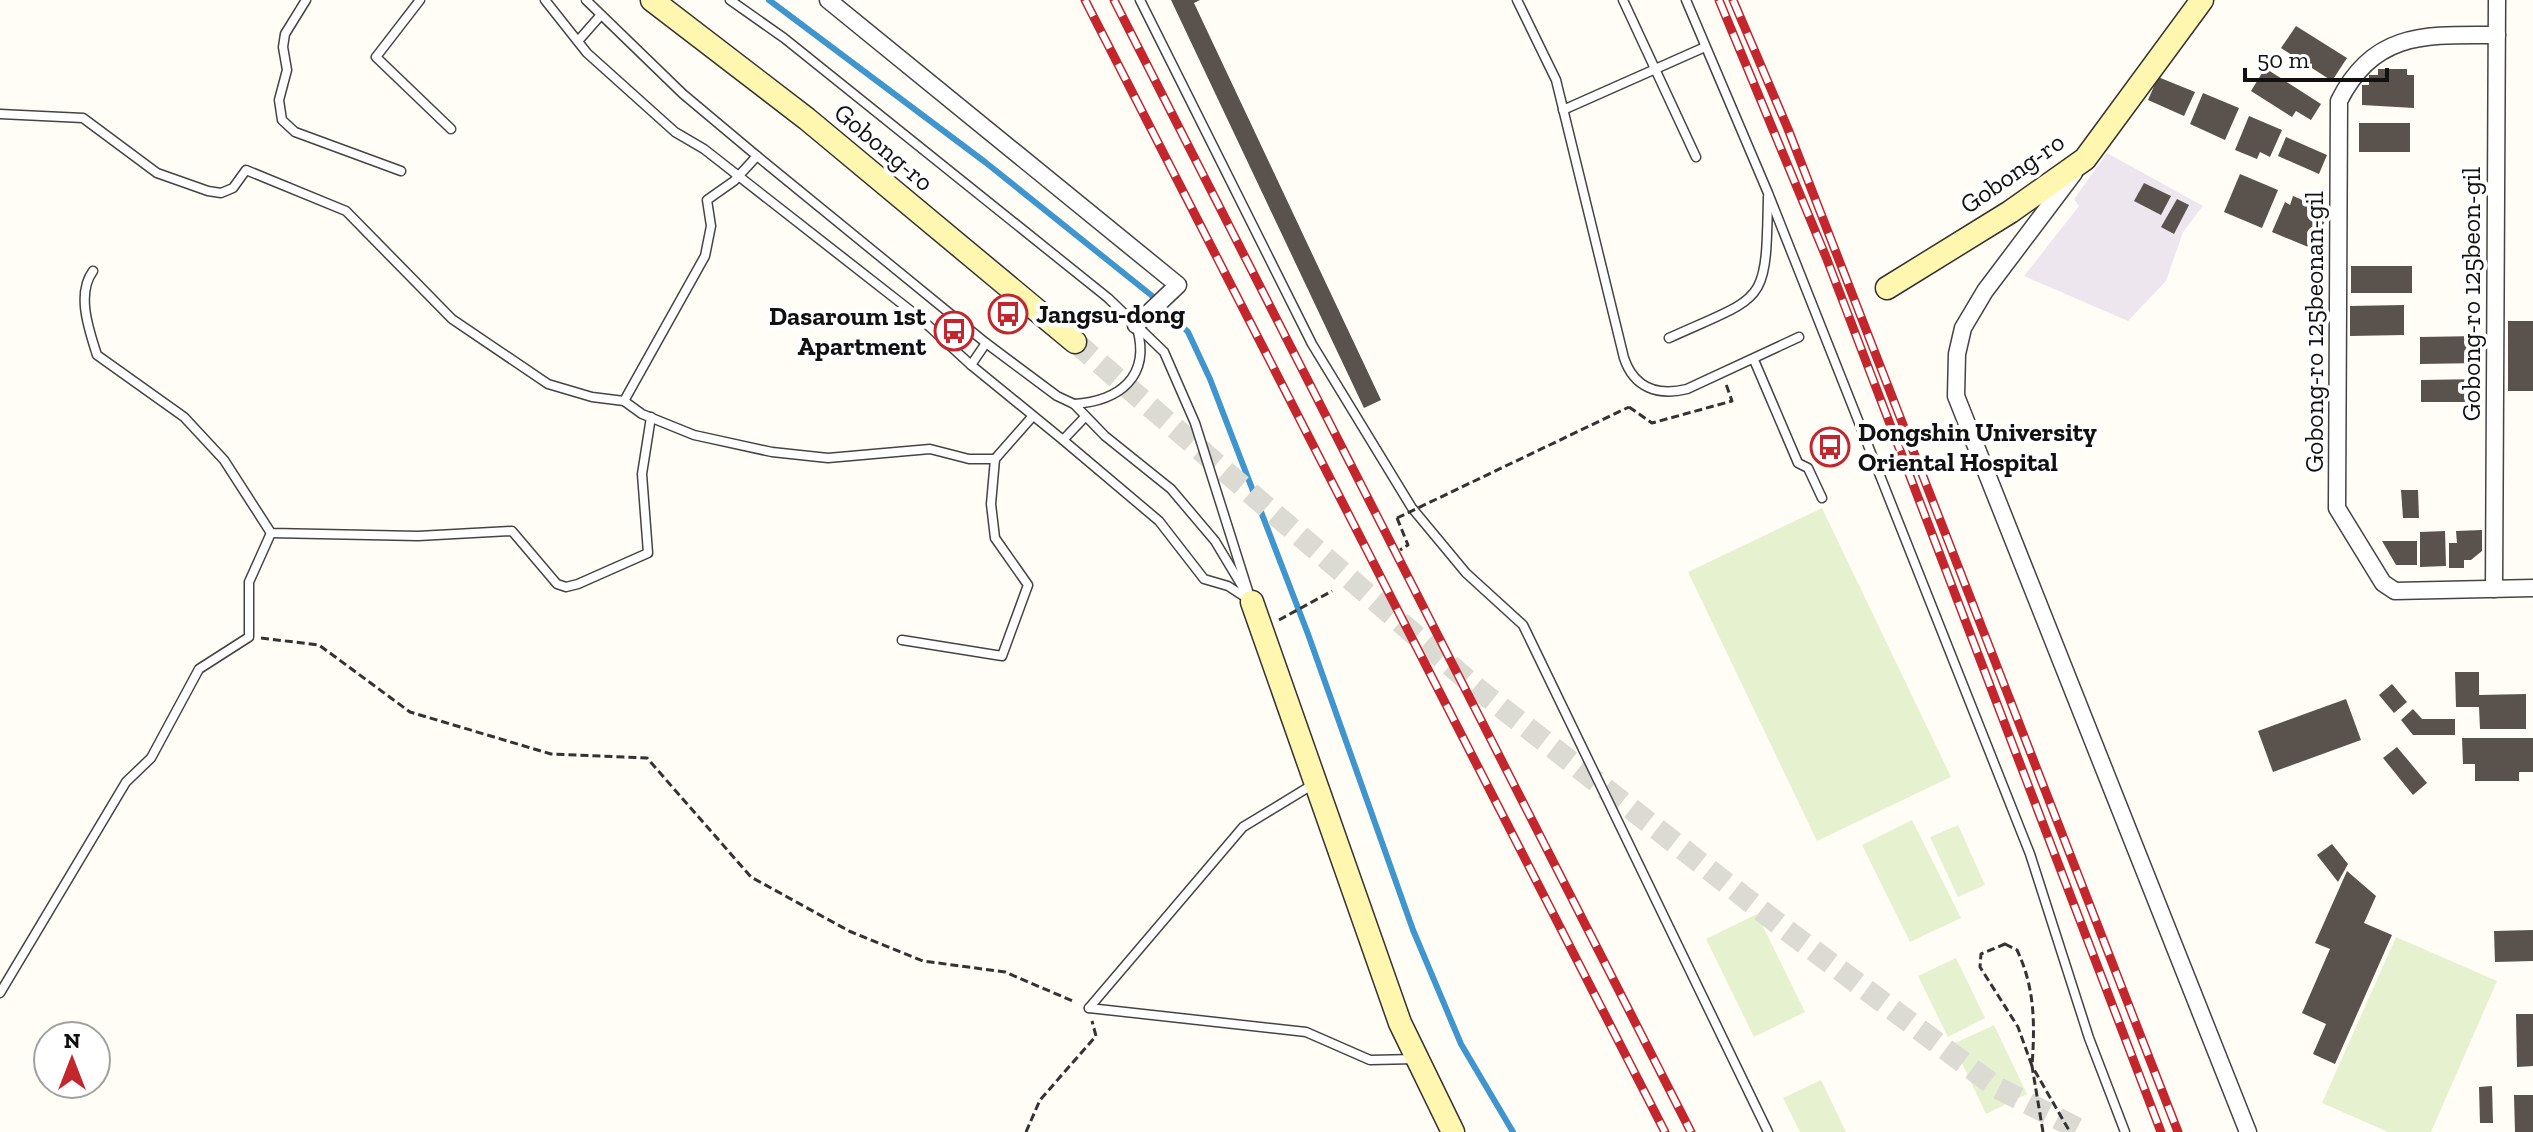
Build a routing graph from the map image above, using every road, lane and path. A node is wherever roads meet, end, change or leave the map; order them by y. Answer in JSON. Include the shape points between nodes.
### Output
{"nodes":[{"id":1,"x":306,"y":0,"type":"edge"},
{"id":2,"x":420,"y":0,"type":"edge"},
{"id":3,"x":545,"y":0,"type":"edge"},
{"id":4,"x":586,"y":0,"type":"edge"},
{"id":5,"x":652,"y":0,"type":"edge"},
{"id":6,"x":730,"y":0,"type":"edge"},
{"id":7,"x":828,"y":0,"type":"edge"},
{"id":8,"x":1140,"y":0,"type":"edge"},
{"id":9,"x":1517,"y":0,"type":"edge"},
{"id":10,"x":1623,"y":0,"type":"edge"},
{"id":11,"x":1686,"y":0,"type":"edge"},
{"id":12,"x":2202,"y":0,"type":"edge"},
{"id":13,"x":2497,"y":0,"type":"edge"},
{"id":14,"x":600,"y":16,"type":"junction"},
{"id":15,"x":2497,"y":35,"type":"junction"},
{"id":16,"x":578,"y":41,"type":"junction"},
{"id":17,"x":1705,"y":47,"type":"junction"},
{"id":18,"x":1655,"y":71,"type":"junction"},
{"id":19,"x":1563,"y":110,"type":"junction"},
{"id":20,"x":0,"y":114,"type":"edge"},
{"id":21,"x":451,"y":129,"type":"dead end"},
{"id":22,"x":757,"y":156,"type":"junction"},
{"id":23,"x":1696,"y":157,"type":"dead end"},
{"id":24,"x":2085,"y":159,"type":"junction"},
{"id":25,"x":401,"y":171,"type":"dead end"},
{"id":26,"x":739,"y":176,"type":"junction"},
{"id":27,"x":1768,"y":193,"type":"junction"},
{"id":28,"x":93,"y":271,"type":"dead end"},
{"id":29,"x":1887,"y":288,"type":"dead end"},
{"id":30,"x":1140,"y":320,"type":"junction"},
{"id":31,"x":1799,"y":337,"type":"dead end"},
{"id":32,"x":1669,"y":338,"type":"dead end"},
{"id":33,"x":1075,"y":342,"type":"tunnel mouth"},
{"id":34,"x":986,"y":343,"type":"junction"},
{"id":35,"x":1754,"y":360,"type":"junction"},
{"id":36,"x":971,"y":365,"type":"junction"},
{"id":37,"x":1722,"y":374,"type":"junction"},
{"id":38,"x":624,"y":401,"type":"junction"},
{"id":39,"x":1074,"y":404,"type":"junction"},
{"id":40,"x":651,"y":417,"type":"junction"},
{"id":41,"x":1032,"y":417,"type":"junction"},
{"id":42,"x":1084,"y":418,"type":"junction"},
{"id":43,"x":1063,"y":440,"type":"junction"},
{"id":44,"x":995,"y":459,"type":"junction"},
{"id":45,"x":1822,"y":498,"type":"dead end"},
{"id":46,"x":271,"y":533,"type":"junction"},
{"id":47,"x":1400,"y":550,"type":"dead end"},
{"id":48,"x":2533,"y":588,"type":"edge"},
{"id":49,"x":2494,"y":589,"type":"junction"},
{"id":50,"x":1332,"y":591,"type":"dead end"},
{"id":51,"x":1252,"y":602,"type":"junction"},
{"id":52,"x":1287,"y":615,"type":"dead end"},
{"id":53,"x":249,"y":637,"type":"junction"},
{"id":54,"x":902,"y":640,"type":"dead end"},
{"id":55,"x":1317,"y":782,"type":"junction"},
{"id":56,"x":0,"y":993,"type":"edge"},
{"id":57,"x":1089,"y":1008,"type":"junction"},
{"id":58,"x":1417,"y":1059,"type":"junction"},
{"id":59,"x":2032,"y":1066,"type":"junction"},
{"id":60,"x":1026,"y":1132,"type":"edge"},
{"id":61,"x":1453,"y":1132,"type":"edge"},
{"id":62,"x":1768,"y":1132,"type":"edge"},
{"id":63,"x":2043,"y":1132,"type":"edge"},
{"id":64,"x":2070,"y":1132,"type":"edge"},
{"id":65,"x":2125,"y":1132,"type":"edge"},
{"id":66,"x":2248,"y":1132,"type":"edge"}],
"edges":[{"from":1,"to":25,"type":"lane","via":[[285,34],[282,120],[295,132]]},
{"from":2,"to":21,"type":"lane","via":[[376,57]]},
{"from":3,"to":16,"type":"lane"},
{"from":4,"to":14,"type":"lane"},
{"from":5,"to":33,"type":"main road","name":"Gobong-ro","via":[[807,119]]},
{"from":6,"to":30,"type":"lane"},
{"from":7,"to":30,"type":"street","via":[[1178,285]]},
{"from":8,"to":62,"type":"lane","via":[[1312,344],[1412,508],[1466,573],[1523,625]]},
{"from":9,"to":19,"type":"lane","via":[[1556,80]]},
{"from":10,"to":18,"type":"lane"},
{"from":11,"to":17,"type":"lane"},
{"from":12,"to":24,"type":"main road","name":"Gobong-ro"},
{"from":13,"to":15,"type":"street","name":"Gobong-ro 125beon-gil"},
{"from":14,"to":16,"type":"lane"},
{"from":14,"to":22,"type":"lane"},
{"from":15,"to":49,"type":"street","name":"Gobong-ro 125beon-gil"},
{"from":15,"to":49,"type":"street","name":"Gobong-ro 125beonan-gil","via":[[2416,36],[2391,46],[2348,81],[2339,101],[2337,508],[2383,583],[2395,591]]},
{"from":16,"to":26,"type":"lane","via":[[675,132]]},
{"from":17,"to":18,"type":"lane"},
{"from":17,"to":27,"type":"lane"},
{"from":18,"to":19,"type":"lane"},
{"from":18,"to":23,"type":"lane"},
{"from":19,"to":37,"type":"lane","via":[[1627,368],[1641,385],[1672,393]]},
{"from":20,"to":38,"type":"lane","via":[[83,118],[157,173],[221,193],[233,188],[246,170],[346,211],[452,319],[502,355],[548,384]]},
{"from":22,"to":26,"type":"lane"},
{"from":22,"to":34,"type":"lane"},
{"from":24,"to":29,"type":"main road","name":"Gobong-ro"},
{"from":24,"to":66,"type":"street","via":[[1972,310],[1957,354],[1956,396]]},
{"from":26,"to":36,"type":"lane","via":[[920,318]]},
{"from":26,"to":38,"type":"lane","via":[[707,200],[711,226],[705,256]]},
{"from":27,"to":32,"type":"lane","via":[[1764,276],[1752,300]]},
{"from":27,"to":65,"type":"lane","via":[[2030,854]]},
{"from":28,"to":46,"type":"lane","via":[[84,298],[97,355],[184,417],[224,460]]},
{"from":30,"to":39,"type":"lane","via":[[1137,372],[1117,395],[1099,403]]},
{"from":30,"to":51,"type":"lane","via":[[1182,387]]},
{"from":31,"to":35,"type":"lane"},
{"from":34,"to":36,"type":"lane"},
{"from":34,"to":39,"type":"lane"},
{"from":35,"to":37,"type":"lane"},
{"from":35,"to":45,"type":"lane","via":[[1798,463],[1808,468]]},
{"from":36,"to":41,"type":"lane"},
{"from":37,"to":47,"type":"path","bridge":true,"via":[[1732,401],[1652,423],[1629,407],[1397,518],[1408,545]]},
{"from":38,"to":40,"type":"lane"},
{"from":39,"to":42,"type":"lane"},
{"from":40,"to":44,"type":"lane","via":[[694,435],[772,452],[828,458],[930,449]]},
{"from":40,"to":46,"type":"lane","via":[[642,454],[648,553],[578,584],[557,584],[512,531],[418,536]]},
{"from":41,"to":43,"type":"lane"},
{"from":41,"to":44,"type":"lane"},
{"from":42,"to":43,"type":"lane"},
{"from":42,"to":51,"type":"lane","via":[[1171,489],[1215,541]]},
{"from":43,"to":51,"type":"lane","via":[[1159,521],[1204,579],[1228,586]]},
{"from":44,"to":54,"type":"lane","via":[[995,538],[1028,585],[1002,656]]},
{"from":46,"to":53,"type":"lane","via":[[249,582]]},
{"from":48,"to":49,"type":"street","name":"Gobong-ro 125beonan-gil"},
{"from":50,"to":52,"type":"path"},
{"from":51,"to":55,"type":"main road"},
{"from":53,"to":56,"type":"lane","via":[[199,669],[151,758],[126,782]]},
{"from":53,"to":57,"type":"path","via":[[319,645],[410,712],[551,754],[647,758],[751,877],[849,931],[923,961],[1005,972]]},
{"from":55,"to":57,"type":"lane","via":[[1243,827]]},
{"from":55,"to":58,"type":"main road"},
{"from":57,"to":58,"type":"lane","via":[[1306,1032],[1370,1060]]},
{"from":57,"to":60,"type":"path","via":[[1096,1036],[1040,1100]]},
{"from":58,"to":61,"type":"main road"},
{"from":59,"to":59,"type":"path","via":[[2018,1027],[1980,967],[1981,954],[2005,944],[2017,950],[2031,986]]},
{"from":59,"to":63,"type":"path"},
{"from":59,"to":64,"type":"path"}]}
